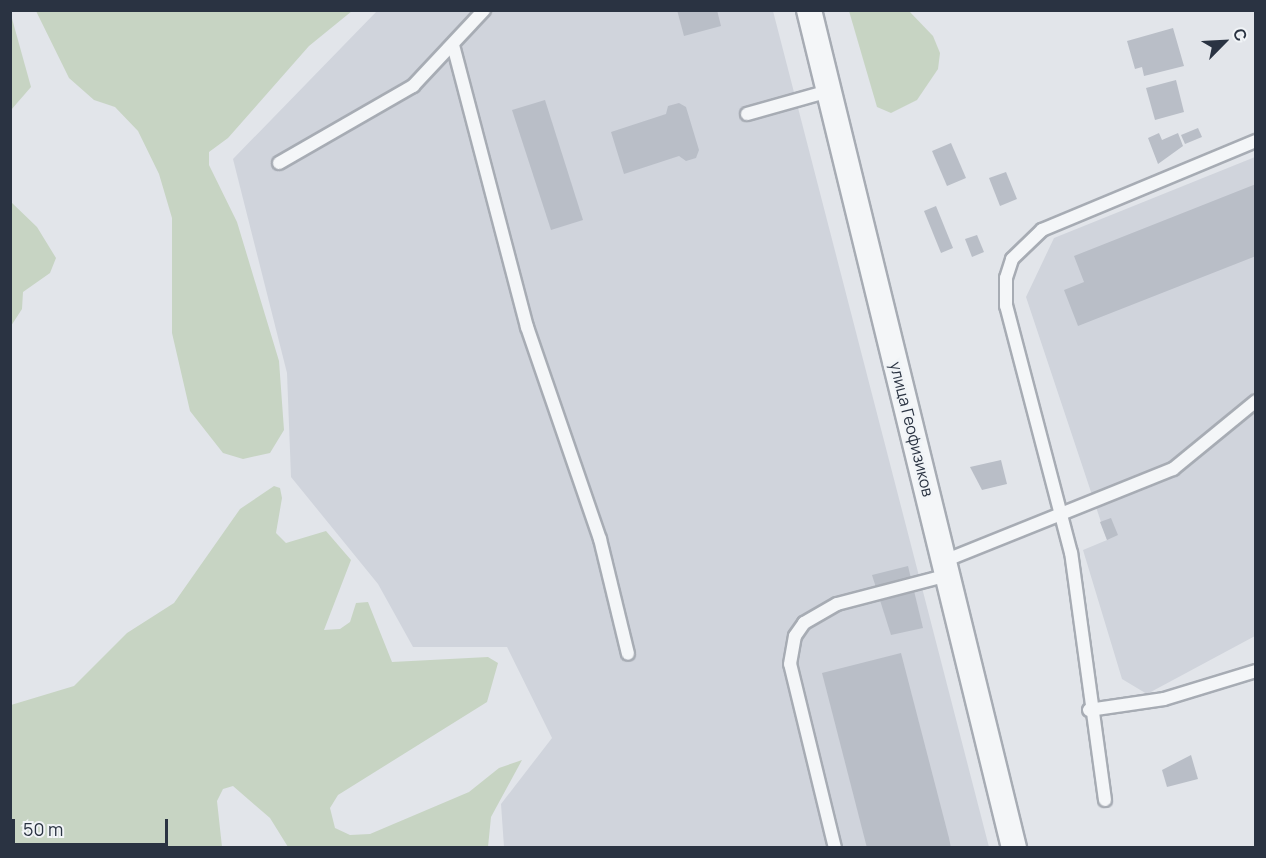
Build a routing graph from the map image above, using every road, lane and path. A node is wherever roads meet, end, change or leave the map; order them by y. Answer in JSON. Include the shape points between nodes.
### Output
{"nodes":[{"id":1,"x":484,"y":10,"type":"edge"},
{"id":2,"x":809,"y":10,"type":"edge"},
{"id":3,"x":453,"y":45,"type":"junction"},
{"id":4,"x":829,"y":91,"type":"junction"},
{"id":5,"x":747,"y":114,"type":"dead end"},
{"id":6,"x":1256,"y":141,"type":"edge"},
{"id":7,"x":279,"y":163,"type":"dead end"},
{"id":8,"x":1256,"y":401,"type":"edge"},
{"id":9,"x":1063,"y":515,"type":"junction"},
{"id":10,"x":946,"y":568,"type":"junction"},
{"id":11,"x":628,"y":654,"type":"dead end"},
{"id":12,"x":1256,"y":671,"type":"edge"},
{"id":13,"x":1089,"y":710,"type":"junction"},
{"id":14,"x":1105,"y":800,"type":"dead end"},
{"id":15,"x":835,"y":848,"type":"edge"},
{"id":16,"x":1014,"y":848,"type":"edge"}],
"edges":[{"from":1,"to":3,"type":"lane"},
{"from":2,"to":4,"type":"street","name":"улица Геофизиков"},
{"from":3,"to":7,"type":"lane","via":[[413,86]]},
{"from":3,"to":11,"type":"lane","via":[[527,327],[600,539]]},
{"from":4,"to":5,"type":"lane"},
{"from":4,"to":10,"type":"street","name":"улица Геофизиков"},
{"from":6,"to":9,"type":"lane","via":[[1042,230],[1012,259],[1006,306]]},
{"from":8,"to":9,"type":"lane","via":[[1185,462]]},
{"from":9,"to":10,"type":"lane"},
{"from":9,"to":13,"type":"lane"},
{"from":10,"to":15,"type":"lane","via":[[837,604],[804,623],[795,636],[790,664]]},
{"from":10,"to":16,"type":"street","name":"улица Геофизиков"},
{"from":12,"to":13,"type":"lane","via":[[1164,699]]},
{"from":13,"to":14,"type":"lane"}]}
